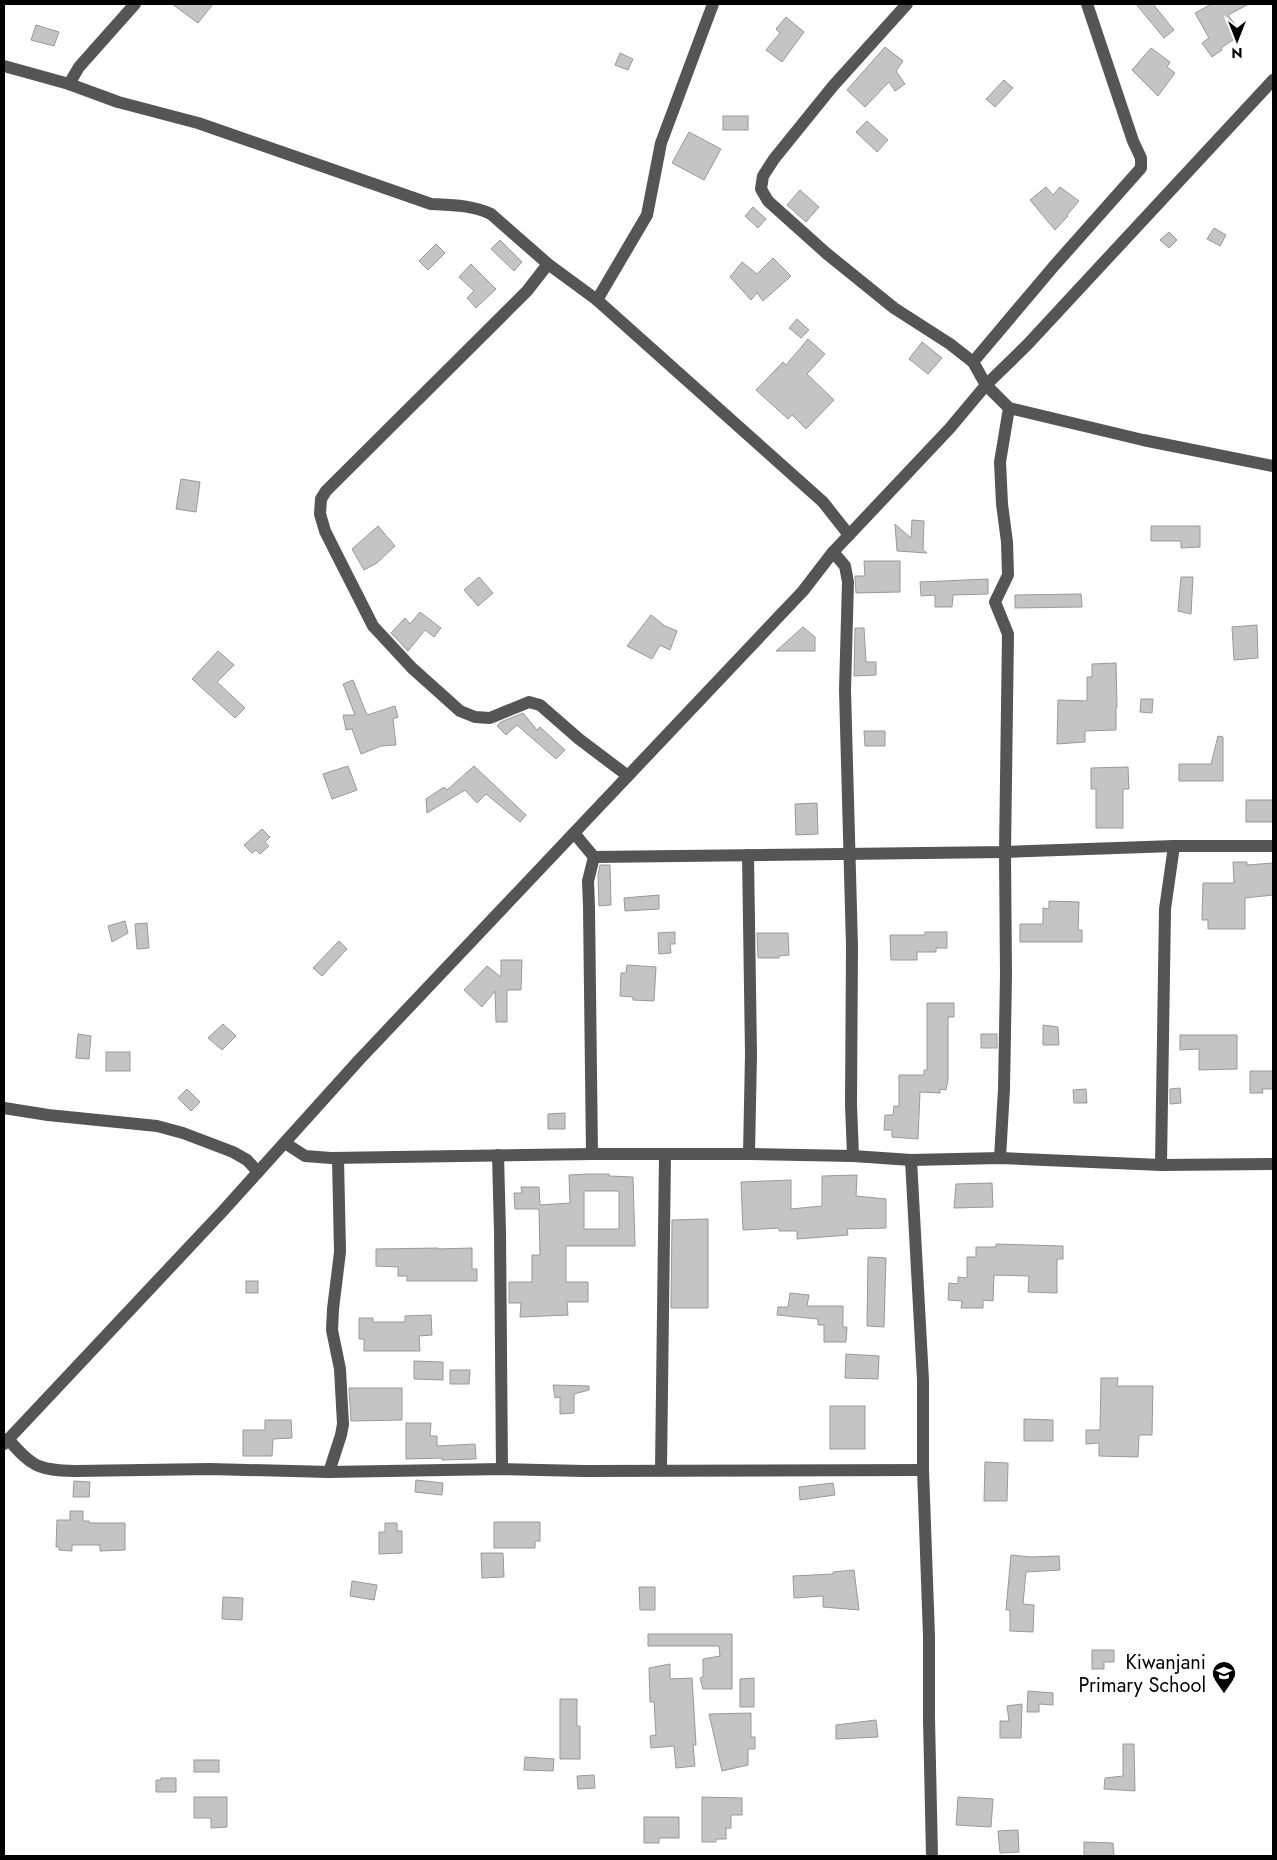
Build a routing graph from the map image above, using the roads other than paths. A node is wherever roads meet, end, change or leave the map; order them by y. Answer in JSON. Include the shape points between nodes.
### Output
{"nodes":[{"id":1,"x":135,"y":4,"type":"edge"},
{"id":2,"x":713,"y":4,"type":"edge"},
{"id":3,"x":907,"y":4,"type":"edge"},
{"id":4,"x":1087,"y":4,"type":"edge"},
{"id":5,"x":4,"y":66,"type":"edge"},
{"id":6,"x":1273,"y":80,"type":"edge"},
{"id":7,"x":69,"y":84,"type":"junction"},
{"id":8,"x":548,"y":264,"type":"junction"},
{"id":9,"x":597,"y":300,"type":"junction"},
{"id":10,"x":973,"y":362,"type":"junction"},
{"id":11,"x":986,"y":385,"type":"junction"},
{"id":12,"x":1009,"y":408,"type":"junction"},
{"id":13,"x":1273,"y":466,"type":"edge"},
{"id":14,"x":849,"y":535,"type":"junction"},
{"id":15,"x":833,"y":552,"type":"junction"},
{"id":16,"x":628,"y":776,"type":"junction"},
{"id":17,"x":574,"y":833,"type":"junction"},
{"id":18,"x":1174,"y":846,"type":"junction"},
{"id":19,"x":1273,"y":846,"type":"edge"},
{"id":20,"x":1005,"y":852,"type":"junction"},
{"id":21,"x":850,"y":854,"type":"junction"},
{"id":22,"x":748,"y":855,"type":"junction"},
{"id":23,"x":594,"y":857,"type":"junction"},
{"id":24,"x":4,"y":1108,"type":"edge"},
{"id":25,"x":285,"y":1143,"type":"junction"},
{"id":26,"x":592,"y":1154,"type":"junction"},
{"id":27,"x":665,"y":1154,"type":"junction"},
{"id":28,"x":749,"y":1154,"type":"junction"},
{"id":29,"x":498,"y":1155,"type":"junction"},
{"id":30,"x":853,"y":1156,"type":"junction"},
{"id":31,"x":338,"y":1158,"type":"junction"},
{"id":32,"x":1000,"y":1158,"type":"junction"},
{"id":33,"x":911,"y":1160,"type":"junction"},
{"id":34,"x":1273,"y":1164,"type":"edge"},
{"id":35,"x":1161,"y":1165,"type":"junction"},
{"id":36,"x":258,"y":1172,"type":"junction"},
{"id":37,"x":6,"y":1442,"type":"edge"},
{"id":38,"x":502,"y":1469,"type":"junction"},
{"id":39,"x":661,"y":1470,"type":"junction"},
{"id":40,"x":923,"y":1470,"type":"junction"},
{"id":41,"x":329,"y":1472,"type":"junction"},
{"id":42,"x":932,"y":1856,"type":"edge"}],
"edges":[{"from":1,"to":7,"type":"street","via":[[79,67]]},
{"from":2,"to":9,"type":"street","via":[[661,144],[647,215]]},
{"from":3,"to":10,"type":"street","via":[[833,86],[774,160],[763,176],[761,189],[768,201],[826,253],[894,308]]},
{"from":4,"to":10,"type":"street","via":[[1141,158],[1141,168]]},
{"from":5,"to":7,"type":"street"},
{"from":6,"to":11,"type":"street"},
{"from":7,"to":8,"type":"street","via":[[118,102],[198,123],[431,204],[481,209],[506,225]]},
{"from":8,"to":9,"type":"street"},
{"from":8,"to":16,"type":"street","via":[[526,291],[326,491],[321,499],[320,514],[325,531],[373,626],[449,702],[466,714],[483,718],[495,717],[522,704],[540,705]]},
{"from":9,"to":14,"type":"street","via":[[823,502]]},
{"from":10,"to":11,"type":"street"},
{"from":11,"to":12,"type":"street"},
{"from":11,"to":14,"type":"street"},
{"from":12,"to":13,"type":"street","via":[[1143,440]]},
{"from":12,"to":20,"type":"street","via":[[1000,462],[1008,575],[995,602],[1008,634]]},
{"from":14,"to":15,"type":"street"},
{"from":15,"to":16,"type":"street","via":[[802,591]]},
{"from":15,"to":21,"type":"street","via":[[845,566],[848,582],[845,690]]},
{"from":16,"to":17,"type":"street"},
{"from":17,"to":23,"type":"street"},
{"from":17,"to":25,"type":"street"},
{"from":18,"to":19,"type":"street"},
{"from":18,"to":20,"type":"street"},
{"from":18,"to":35,"type":"street","via":[[1165,909]]},
{"from":20,"to":21,"type":"street"},
{"from":20,"to":32,"type":"street","via":[[1006,985]]},
{"from":21,"to":22,"type":"street"},
{"from":21,"to":30,"type":"street"},
{"from":22,"to":23,"type":"street"},
{"from":22,"to":28,"type":"street"},
{"from":23,"to":26,"type":"street","via":[[588,887]]},
{"from":24,"to":36,"type":"street","via":[[157,1126],[233,1152]]},
{"from":25,"to":31,"type":"street","via":[[305,1156]]},
{"from":25,"to":36,"type":"street"},
{"from":26,"to":27,"type":"street"},
{"from":26,"to":29,"type":"street"},
{"from":27,"to":28,"type":"street"},
{"from":27,"to":39,"type":"street"},
{"from":28,"to":30,"type":"street"},
{"from":29,"to":31,"type":"street"},
{"from":29,"to":38,"type":"street"},
{"from":30,"to":33,"type":"street"},
{"from":31,"to":41,"type":"street","via":[[340,1252],[332,1330],[340,1369],[342,1424]]},
{"from":32,"to":33,"type":"street"},
{"from":32,"to":35,"type":"street"},
{"from":33,"to":40,"type":"street","via":[[923,1380]]},
{"from":34,"to":35,"type":"street"},
{"from":36,"to":37,"type":"street"},
{"from":37,"to":41,"type":"street","via":[[28,1461],[53,1470]]},
{"from":38,"to":39,"type":"street"},
{"from":38,"to":41,"type":"street"},
{"from":39,"to":40,"type":"street"},
{"from":40,"to":42,"type":"street"}]}
